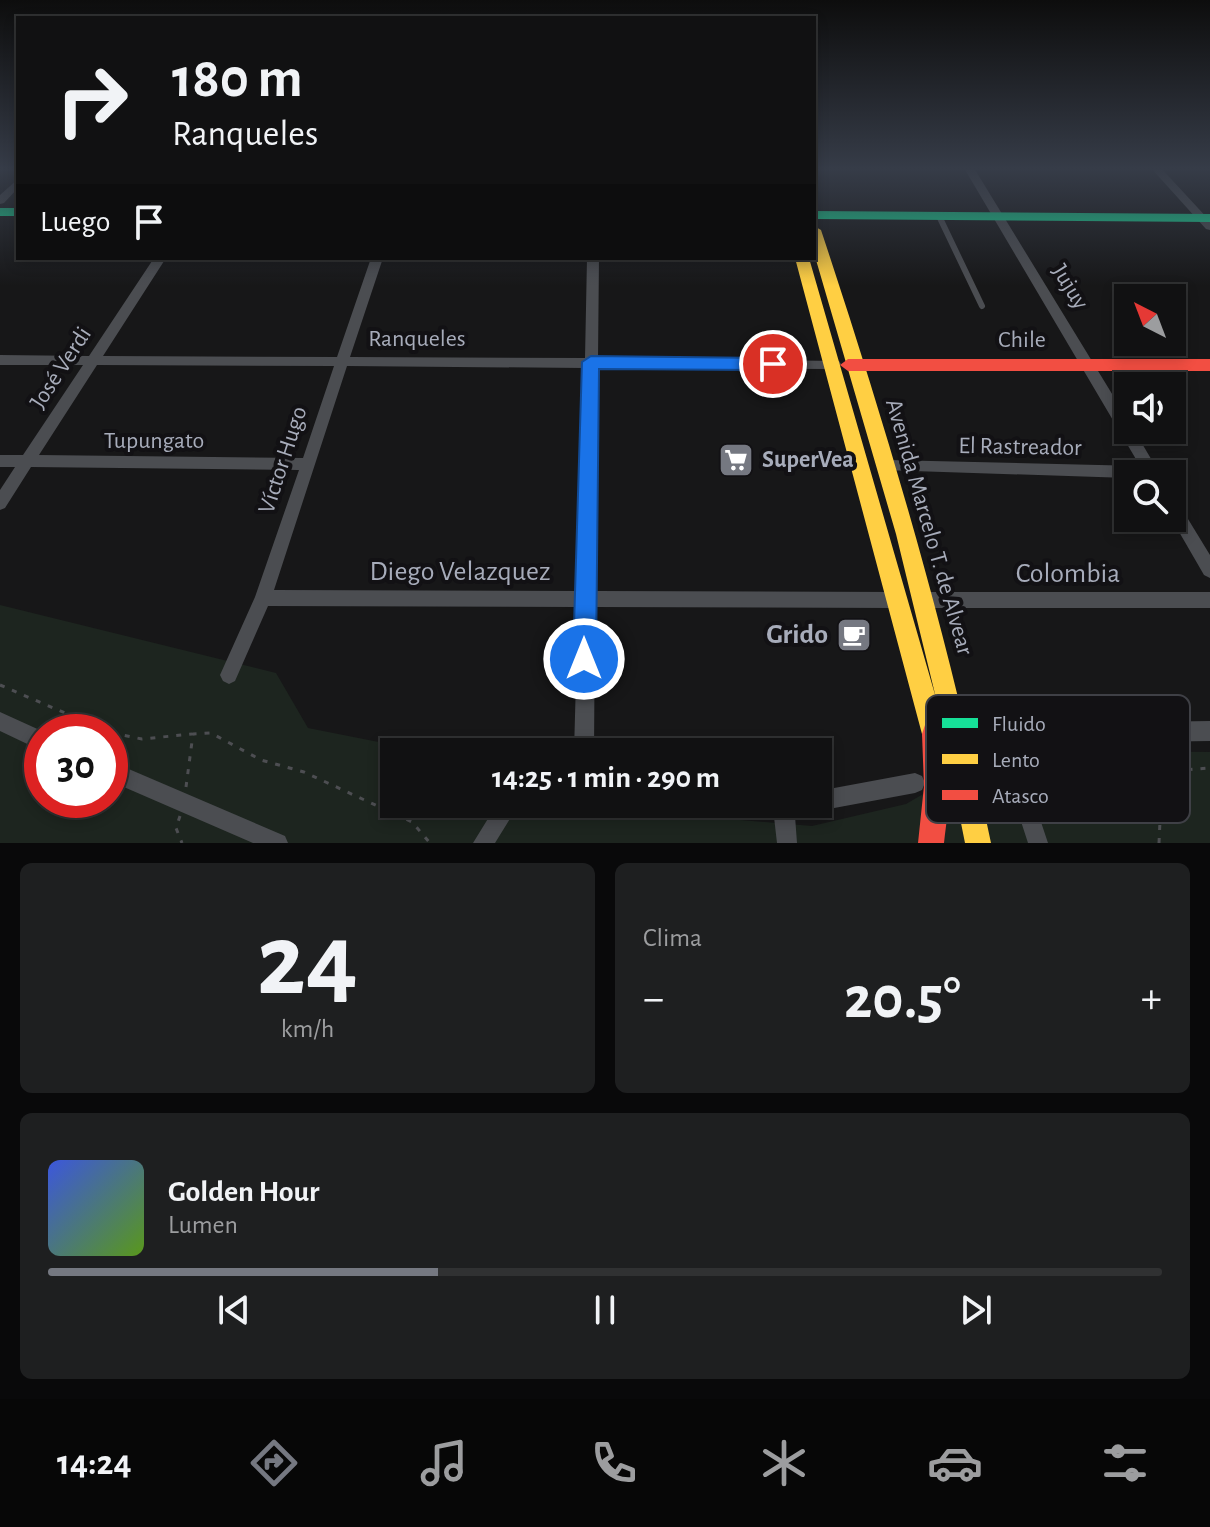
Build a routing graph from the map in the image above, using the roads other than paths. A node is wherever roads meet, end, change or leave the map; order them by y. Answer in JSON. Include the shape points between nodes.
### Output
{"nodes":[{"id":1,"x":993,"y":207,"type":"edge"},
{"id":2,"x":816,"y":215,"type":"edge"},
{"id":3,"x":939,"y":216,"type":"junction"},
{"id":4,"x":999,"y":217,"type":"junction"},
{"id":5,"x":1207,"y":221,"type":"edge"},
{"id":6,"x":816,"y":236,"type":"edge"},
{"id":7,"x":159,"y":260,"type":"edge"},
{"id":8,"x":376,"y":260,"type":"edge"},
{"id":9,"x":593,"y":260,"type":"edge"},
{"id":10,"x":803,"y":260,"type":"edge"},
{"id":11,"x":982,"y":306,"type":"dead end"},
{"id":12,"x":0,"y":360,"type":"edge"},
{"id":13,"x":342,"y":360,"type":"junction"},
{"id":14,"x":92,"y":361,"type":"junction"},
{"id":15,"x":591,"y":362,"type":"junction"},
{"id":16,"x":834,"y":364,"type":"junction"},
{"id":17,"x":1089,"y":364,"type":"junction"},
{"id":18,"x":858,"y":365,"type":"junction"},
{"id":19,"x":1210,"y":365,"type":"edge"},
{"id":20,"x":1145,"y":460,"type":"edge"},
{"id":21,"x":0,"y":461,"type":"edge"},
{"id":22,"x":27,"y":462,"type":"junction"},
{"id":23,"x":307,"y":464,"type":"junction"},
{"id":24,"x":888,"y":466,"type":"junction"},
{"id":25,"x":1114,"y":472,"type":"edge"},
{"id":26,"x":0,"y":503,"type":"edge"},
{"id":27,"x":1186,"y":530,"type":"edge"},
{"id":28,"x":1210,"y":570,"type":"edge"},
{"id":29,"x":585,"y":597,"type":"junction"},
{"id":30,"x":263,"y":598,"type":"junction"},
{"id":31,"x":897,"y":600,"type":"junction"},
{"id":32,"x":926,"y":600,"type":"junction"},
{"id":33,"x":1210,"y":600,"type":"edge"},
{"id":34,"x":229,"y":675,"type":"dead end"},
{"id":35,"x":950,"y":695,"type":"edge"},
{"id":36,"x":926,"y":703,"type":"edge"},
{"id":37,"x":0,"y":721,"type":"edge"},
{"id":38,"x":1190,"y":731,"type":"edge"},
{"id":39,"x":1210,"y":731,"type":"edge"},
{"id":40,"x":24,"y":732,"type":"edge"},
{"id":41,"x":584,"y":738,"type":"edge"},
{"id":42,"x":128,"y":779,"type":"edge"},
{"id":43,"x":915,"y":783,"type":"dead end"},
{"id":44,"x":832,"y":798,"type":"edge"},
{"id":45,"x":500,"y":818,"type":"edge"},
{"id":46,"x":792,"y":818,"type":"edge"},
{"id":47,"x":933,"y":823,"type":"edge"},
{"id":48,"x":975,"y":823,"type":"edge"},
{"id":49,"x":1031,"y":823,"type":"edge"},
{"id":50,"x":278,"y":843,"type":"edge"},
{"id":51,"x":483,"y":843,"type":"edge"},
{"id":52,"x":787,"y":843,"type":"edge"},
{"id":53,"x":931,"y":843,"type":"edge"},
{"id":54,"x":978,"y":843,"type":"edge"},
{"id":55,"x":1038,"y":843,"type":"edge"}],
"edges":[{"from":1,"to":4,"type":"street","name":"Jujuy"},
{"from":2,"to":3,"type":"main road"},
{"from":3,"to":4,"type":"main road"},
{"from":3,"to":11,"type":"lane"},
{"from":4,"to":5,"type":"main road"},
{"from":4,"to":17,"type":"street","name":"Jujuy"},
{"from":6,"to":18,"type":"main road","name":"Avenida Marcelo T. de Alvear"},
{"from":7,"to":14,"type":"street","name":"José Verdi"},
{"from":8,"to":13,"type":"street","name":"Víctor Hugo"},
{"from":9,"to":15,"type":"street"},
{"from":10,"to":16,"type":"main road","name":"Avenida Marcelo T. de Alvear"},
{"from":12,"to":14,"type":"street","name":"Ranqueles"},
{"from":13,"to":14,"type":"street","name":"Ranqueles"},
{"from":13,"to":15,"type":"street","name":"Ranqueles"},
{"from":13,"to":23,"type":"street","name":"Víctor Hugo"},
{"from":14,"to":22,"type":"street","name":"José Verdi"},
{"from":15,"to":16,"type":"street","name":"Ranqueles"},
{"from":15,"to":29,"type":"street"},
{"from":16,"to":18,"type":"main road","name":"Chile"},
{"from":16,"to":31,"type":"main road","name":"Avenida Marcelo T. de Alvear"},
{"from":17,"to":18,"type":"main road","name":"Chile"},
{"from":17,"to":19,"type":"main road","name":"Chile"},
{"from":17,"to":20,"type":"street","name":"Jujuy"},
{"from":18,"to":24,"type":"main road","name":"Avenida Marcelo T. de Alvear"},
{"from":21,"to":22,"type":"street","name":"Tupungato"},
{"from":22,"to":23,"type":"street","name":"Tupungato"},
{"from":22,"to":26,"type":"street","name":"José Verdi"},
{"from":23,"to":30,"type":"street","name":"Víctor Hugo"},
{"from":24,"to":25,"type":"street","name":"El Rastreador"},
{"from":24,"to":32,"type":"main road","name":"Avenida Marcelo T. de Alvear"},
{"from":27,"to":28,"type":"street"},
{"from":29,"to":30,"type":"street","name":"Diego Velazquez"},
{"from":29,"to":31,"type":"street","name":"Diego Velazquez"},
{"from":29,"to":41,"type":"street"},
{"from":30,"to":34,"type":"street","name":"Víctor Hugo"},
{"from":31,"to":36,"type":"main road","name":"Avenida Marcelo T. de Alvear"},
{"from":32,"to":33,"type":"street","name":"Colombia"},
{"from":32,"to":35,"type":"main road","name":"Avenida Marcelo T. de Alvear"},
{"from":37,"to":40,"type":"street"},
{"from":38,"to":39,"type":"street"},
{"from":42,"to":50,"type":"street"},
{"from":43,"to":44,"type":"street"},
{"from":45,"to":51,"type":"street"},
{"from":46,"to":52,"type":"street"},
{"from":47,"to":53,"type":"main road","name":"Avenida Marcelo T. de Alvear"},
{"from":48,"to":54,"type":"main road","name":"Avenida Marcelo T. de Alvear"},
{"from":49,"to":55,"type":"street"}]}
